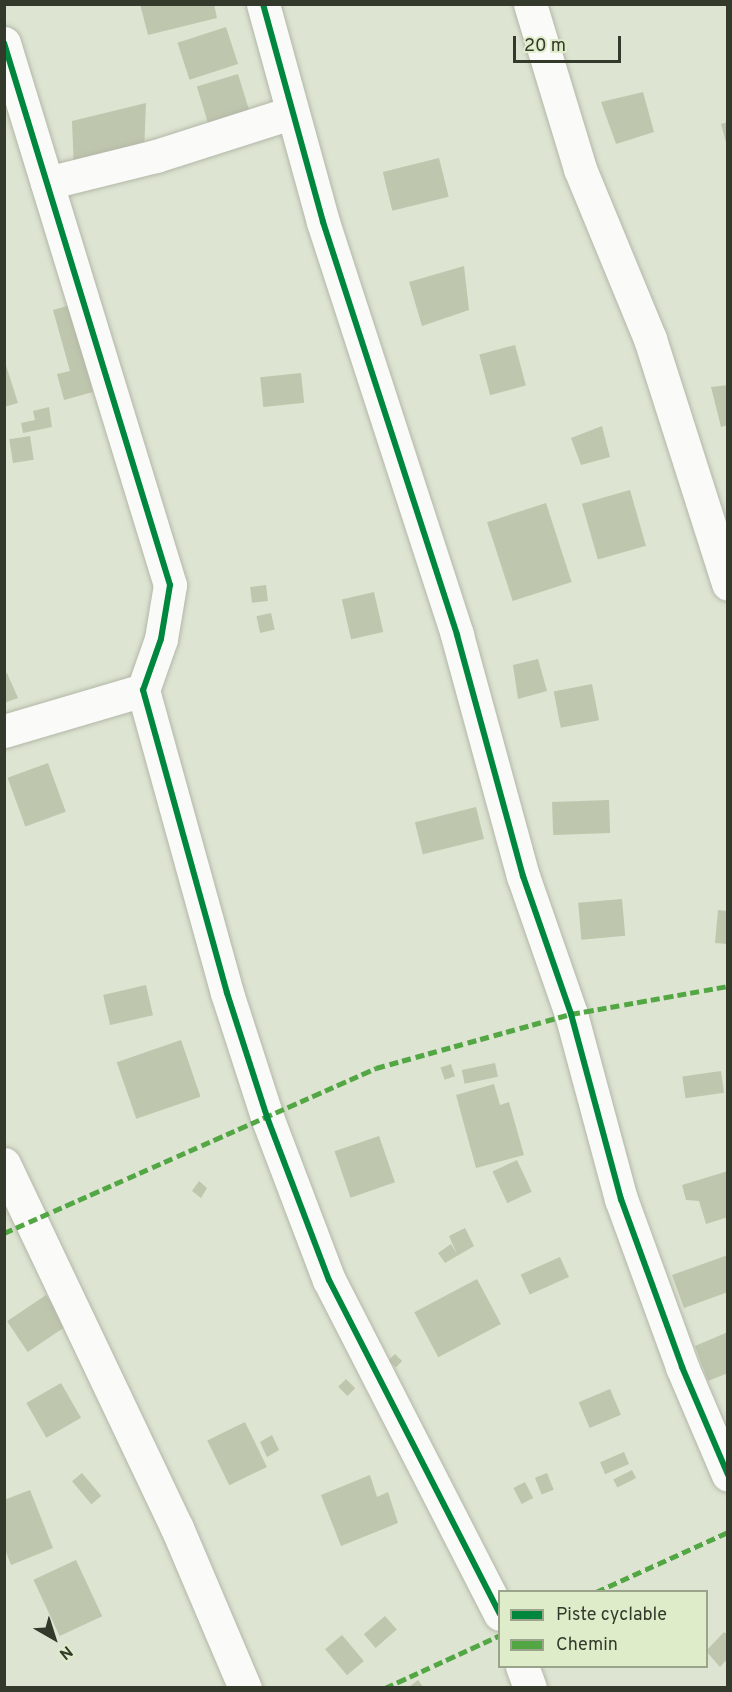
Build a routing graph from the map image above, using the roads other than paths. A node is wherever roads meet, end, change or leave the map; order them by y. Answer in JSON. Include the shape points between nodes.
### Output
{"nodes":[{"id":1,"x":263,"y":4,"type":"edge"},
{"id":2,"x":530,"y":4,"type":"edge"},
{"id":3,"x":4,"y":43,"type":"edge"},
{"id":4,"x":291,"y":113,"type":"junction"},
{"id":5,"x":47,"y":183,"type":"junction"},
{"id":6,"x":728,"y":584,"type":"edge"},
{"id":7,"x":143,"y":690,"type":"junction"},
{"id":8,"x":4,"y":731,"type":"edge"},
{"id":9,"x":4,"y":1164,"type":"edge"},
{"id":10,"x":728,"y":1474,"type":"edge"},
{"id":11,"x":498,"y":1610,"type":"edge"},
{"id":12,"x":523,"y":1668,"type":"edge"},
{"id":13,"x":244,"y":1688,"type":"edge"},
{"id":14,"x":530,"y":1688,"type":"edge"}],
"edges":[{"from":1,"to":4,"type":"street"},
{"from":2,"to":6,"type":"street","via":[[580,169],[650,339]]},
{"from":3,"to":5,"type":"street"},
{"from":4,"to":5,"type":"street","via":[[156,156]]},
{"from":4,"to":10,"type":"street","via":[[381,410],[457,635],[523,876],[571,1014],[621,1199],[682,1367]]},
{"from":5,"to":7,"type":"street","via":[[170,585],[161,639]]},
{"from":7,"to":8,"type":"street"},
{"from":7,"to":11,"type":"street","via":[[227,993],[267,1117],[329,1280]]},
{"from":9,"to":13,"type":"street","via":[[177,1528]]},
{"from":12,"to":14,"type":"street"}]}
